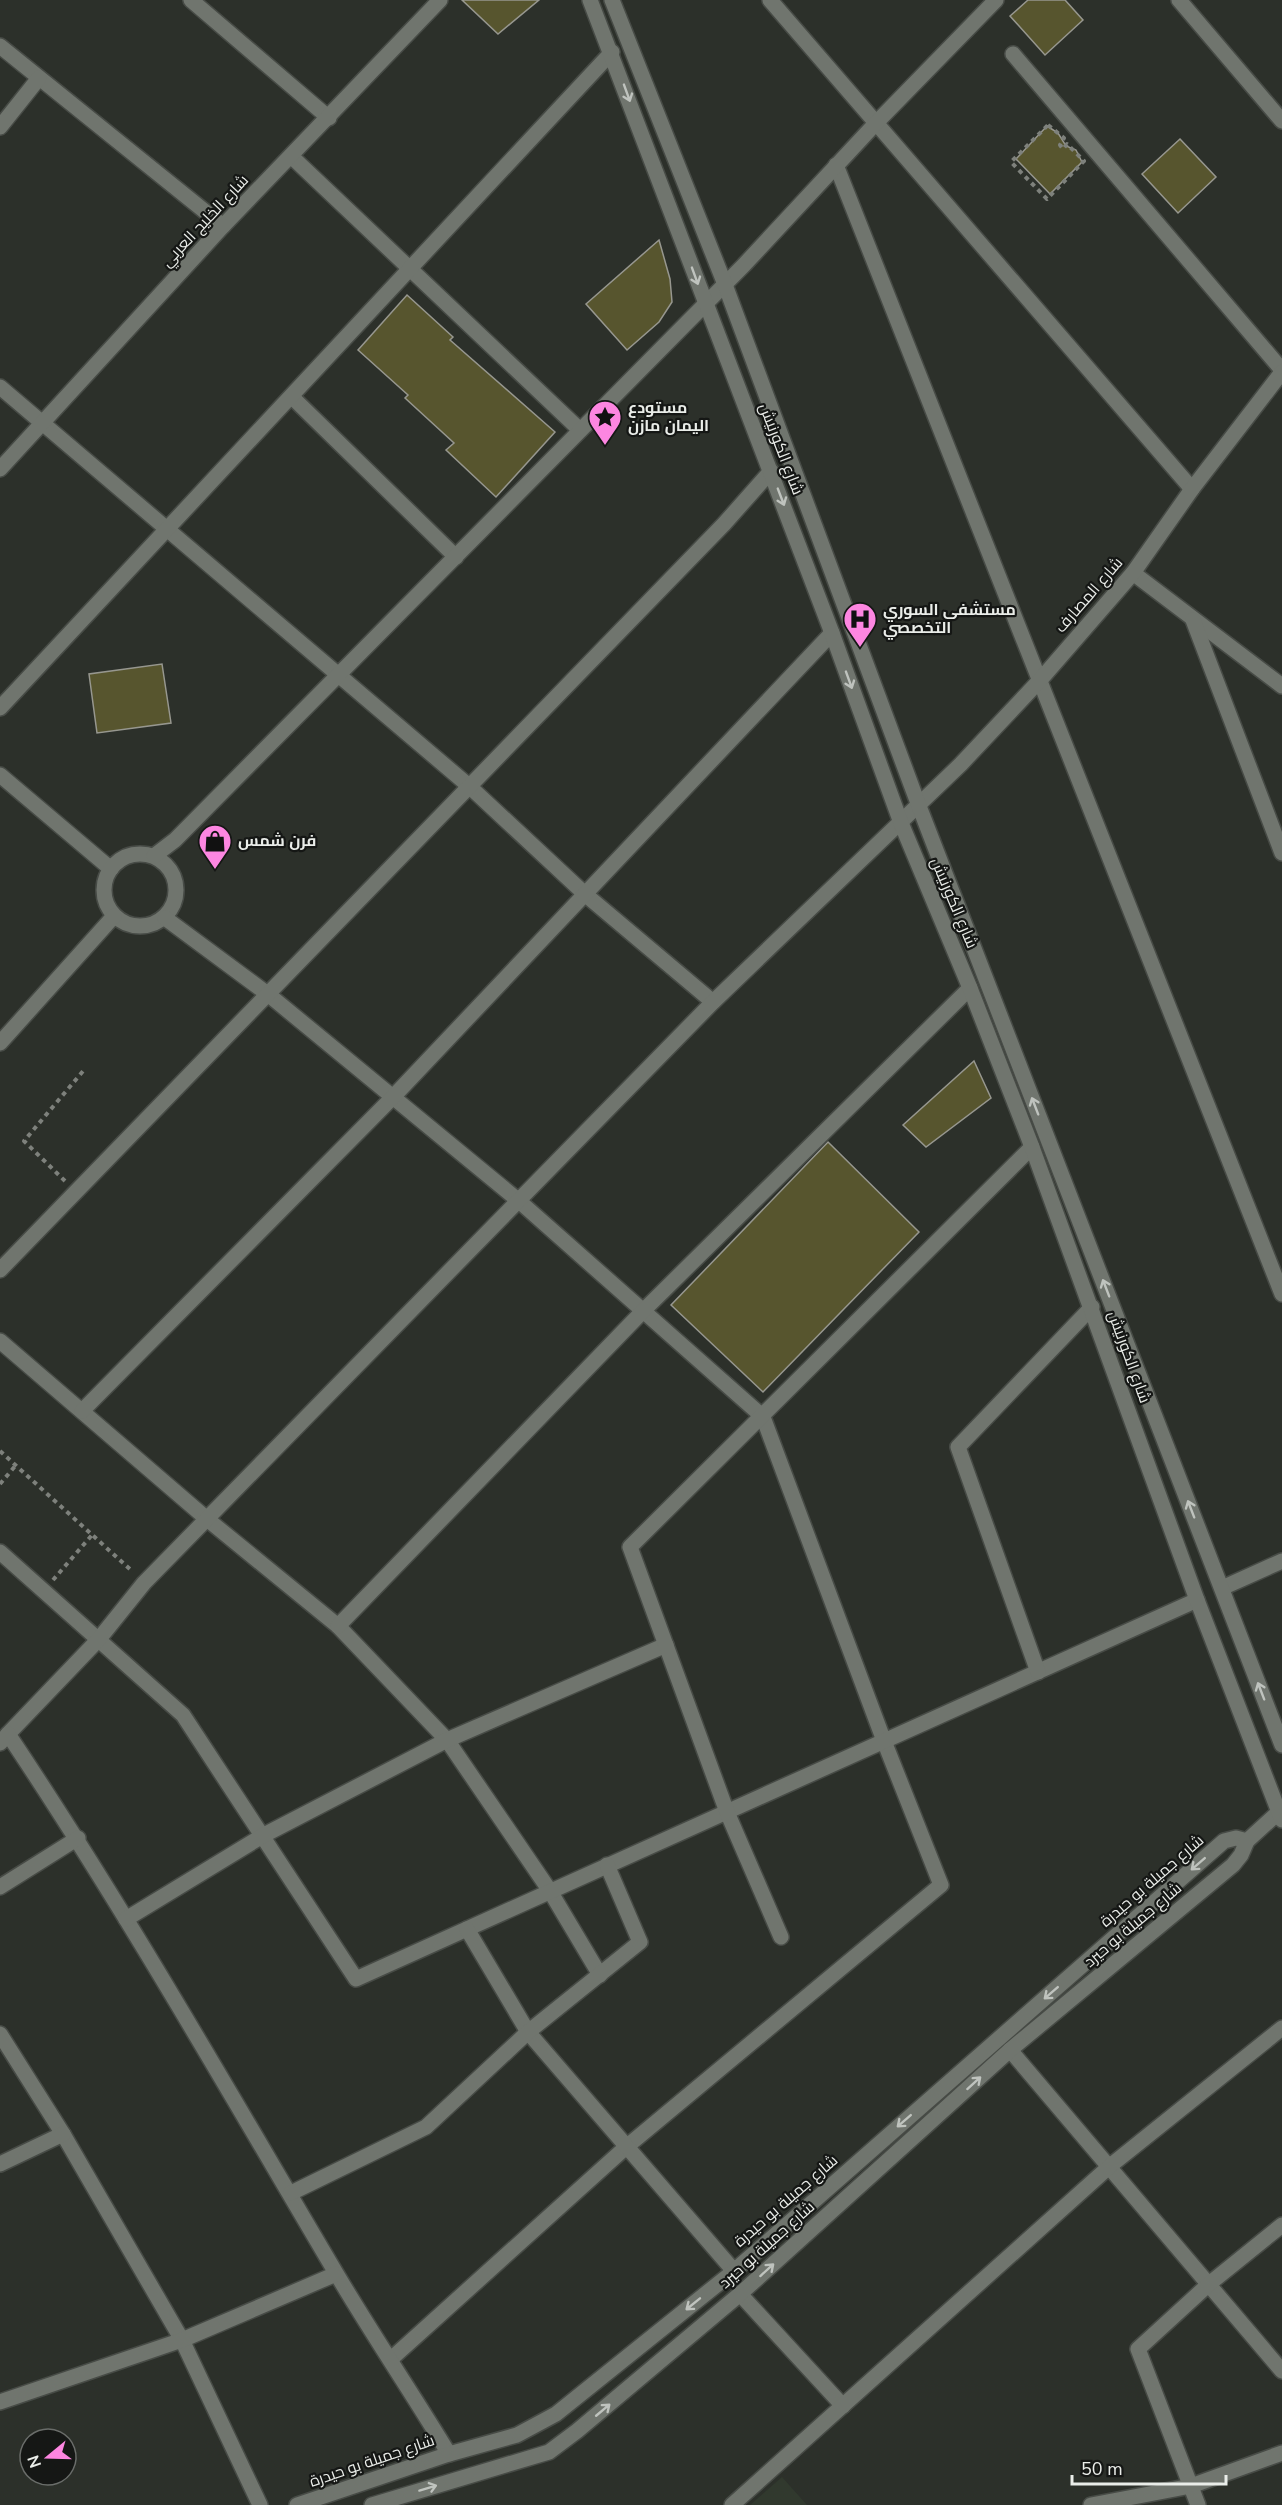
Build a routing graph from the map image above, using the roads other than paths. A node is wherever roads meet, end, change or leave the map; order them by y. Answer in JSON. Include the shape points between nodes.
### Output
{"nodes":[{"id":1,"x":191,"y":0,"type":"edge"},
{"id":2,"x":590,"y":0,"type":"edge"},
{"id":3,"x":612,"y":0,"type":"edge"},
{"id":4,"x":770,"y":0,"type":"edge"},
{"id":5,"x":996,"y":0,"type":"edge"},
{"id":6,"x":1179,"y":0,"type":"edge"},
{"id":7,"x":435,"y":2,"type":"edge"},
{"id":8,"x":0,"y":46,"type":"edge"},
{"id":9,"x":612,"y":52,"type":"junction"},
{"id":10,"x":1013,"y":54,"type":"dead end"},
{"id":11,"x":39,"y":78,"type":"junction"},
{"id":12,"x":329,"y":118,"type":"junction"},
{"id":13,"x":1282,"y":121,"type":"edge"},
{"id":14,"x":876,"y":123,"type":"junction"},
{"id":15,"x":0,"y":127,"type":"edge"},
{"id":16,"x":291,"y":156,"type":"junction"},
{"id":17,"x":836,"y":165,"type":"junction"},
{"id":18,"x":224,"y":226,"type":"junction"},
{"id":19,"x":410,"y":270,"type":"junction"},
{"id":20,"x":724,"y":282,"type":"junction"},
{"id":21,"x":705,"y":301,"type":"junction"},
{"id":22,"x":1282,"y":371,"type":"edge"},
{"id":23,"x":0,"y":387,"type":"edge"},
{"id":24,"x":292,"y":397,"type":"junction"},
{"id":25,"x":43,"y":424,"type":"junction"},
{"id":26,"x":580,"y":430,"type":"junction"},
{"id":27,"x":0,"y":469,"type":"edge"},
{"id":28,"x":771,"y":471,"type":"junction"},
{"id":29,"x":1192,"y":489,"type":"junction"},
{"id":30,"x":167,"y":531,"type":"junction"},
{"id":31,"x":456,"y":557,"type":"junction"},
{"id":32,"x":1133,"y":573,"type":"junction"},
{"id":33,"x":1193,"y":620,"type":"junction"},
{"id":34,"x":832,"y":633,"type":"junction"},
{"id":35,"x":339,"y":674,"type":"junction"},
{"id":36,"x":1041,"y":679,"type":"junction"},
{"id":37,"x":1281,"y":684,"type":"edge"},
{"id":38,"x":0,"y":708,"type":"edge"},
{"id":39,"x":0,"y":775,"type":"edge"},
{"id":40,"x":469,"y":786,"type":"junction"},
{"id":41,"x":919,"y":806,"type":"junction"},
{"id":42,"x":901,"y":823,"type":"junction"},
{"id":43,"x":1282,"y":853,"type":"edge"},
{"id":44,"x":154,"y":856,"type":"junction"},
{"id":45,"x":111,"y":869,"type":"junction"},
{"id":46,"x":586,"y":895,"type":"junction"},
{"id":47,"x":114,"y":916,"type":"junction"},
{"id":48,"x":165,"y":918,"type":"junction"},
{"id":49,"x":970,"y":988,"type":"junction"},
{"id":50,"x":269,"y":995,"type":"junction"},
{"id":51,"x":713,"y":1002,"type":"junction"},
{"id":52,"x":0,"y":1043,"type":"edge"},
{"id":53,"x":393,"y":1097,"type":"junction"},
{"id":54,"x":1032,"y":1147,"type":"junction"},
{"id":55,"x":519,"y":1201,"type":"junction"},
{"id":56,"x":0,"y":1270,"type":"edge"},
{"id":57,"x":1282,"y":1294,"type":"edge"},
{"id":58,"x":1092,"y":1307,"type":"junction"},
{"id":59,"x":643,"y":1311,"type":"junction"},
{"id":60,"x":0,"y":1341,"type":"edge"},
{"id":61,"x":82,"y":1411,"type":"junction"},
{"id":62,"x":763,"y":1417,"type":"junction"},
{"id":63,"x":207,"y":1519,"type":"junction"},
{"id":64,"x":0,"y":1552,"type":"edge"},
{"id":65,"x":1282,"y":1561,"type":"edge"},
{"id":66,"x":1222,"y":1588,"type":"junction"},
{"id":67,"x":1197,"y":1600,"type":"junction"},
{"id":68,"x":338,"y":1626,"type":"junction"},
{"id":69,"x":99,"y":1640,"type":"junction"},
{"id":70,"x":666,"y":1645,"type":"junction"},
{"id":71,"x":1038,"y":1672,"type":"junction"},
{"id":72,"x":4,"y":1739,"type":"edge"},
{"id":73,"x":447,"y":1740,"type":"junction"},
{"id":74,"x":884,"y":1741,"type":"junction"},
{"id":75,"x":1282,"y":1746,"type":"edge"},
{"id":76,"x":727,"y":1812,"type":"junction"},
{"id":77,"x":1281,"y":1814,"type":"edge"},
{"id":78,"x":264,"y":1835,"type":"junction"},
{"id":79,"x":78,"y":1838,"type":"junction"},
{"id":80,"x":1247,"y":1841,"type":"junction"},
{"id":81,"x":608,"y":1865,"type":"junction"},
{"id":82,"x":0,"y":1887,"type":"edge"},
{"id":83,"x":550,"y":1891,"type":"junction"},
{"id":84,"x":126,"y":1919,"type":"junction"},
{"id":85,"x":467,"y":1929,"type":"junction"},
{"id":86,"x":782,"y":1937,"type":"dead end"},
{"id":87,"x":600,"y":1975,"type":"junction"},
{"id":88,"x":1282,"y":2028,"type":"edge"},
{"id":89,"x":528,"y":2032,"type":"junction"},
{"id":90,"x":0,"y":2034,"type":"edge"},
{"id":91,"x":1010,"y":2050,"type":"junction"},
{"id":92,"x":63,"y":2134,"type":"junction"},
{"id":93,"x":625,"y":2148,"type":"junction"},
{"id":94,"x":0,"y":2164,"type":"edge"},
{"id":95,"x":1110,"y":2166,"type":"junction"},
{"id":96,"x":291,"y":2193,"type":"junction"},
{"id":97,"x":1282,"y":2225,"type":"edge"},
{"id":98,"x":734,"y":2271,"type":"junction"},
{"id":99,"x":336,"y":2274,"type":"junction"},
{"id":100,"x":1209,"y":2284,"type":"junction"},
{"id":101,"x":740,"y":2294,"type":"junction"},
{"id":102,"x":182,"y":2340,"type":"junction"},
{"id":103,"x":391,"y":2359,"type":"junction"},
{"id":104,"x":1282,"y":2371,"type":"edge"},
{"id":105,"x":0,"y":2402,"type":"edge"},
{"id":106,"x":843,"y":2406,"type":"junction"},
{"id":107,"x":1282,"y":2453,"type":"edge"},
{"id":108,"x":449,"y":2454,"type":"junction"},
{"id":109,"x":1191,"y":2486,"type":"junction"},
{"id":110,"x":260,"y":2505,"type":"edge"},
{"id":111,"x":297,"y":2505,"type":"edge"},
{"id":112,"x":372,"y":2505,"type":"edge"},
{"id":113,"x":732,"y":2505,"type":"edge"},
{"id":114,"x":1091,"y":2505,"type":"edge"},
{"id":115,"x":1198,"y":2505,"type":"edge"}],
"edges":[{"from":1,"to":12,"type":"street"},
{"from":2,"to":9,"type":"street","name":"شارع الكورنيش"},
{"from":3,"to":20,"type":"street","name":"شارع الكورنيش"},
{"from":4,"to":14,"type":"street"},
{"from":5,"to":14,"type":"street"},
{"from":6,"to":13,"type":"street"},
{"from":7,"to":12,"type":"street","name":"شارع الخليج العربي"},
{"from":8,"to":11,"type":"street"},
{"from":9,"to":19,"type":"street"},
{"from":9,"to":21,"type":"street","name":"شارع الكورنيش","one_way":true},
{"from":10,"to":22,"type":"street"},
{"from":11,"to":15,"type":"street"},
{"from":11,"to":18,"type":"street"},
{"from":12,"to":16,"type":"street","name":"شارع الخليج العربي"},
{"from":14,"to":17,"type":"street"},
{"from":14,"to":29,"type":"street"},
{"from":16,"to":18,"type":"street","name":"شارع الخليج العربي"},
{"from":16,"to":19,"type":"street"},
{"from":17,"to":20,"type":"street"},
{"from":17,"to":36,"type":"street"},
{"from":18,"to":25,"type":"street","name":"شارع الخليج العربي"},
{"from":19,"to":24,"type":"street"},
{"from":19,"to":26,"type":"street"},
{"from":20,"to":21,"type":"street"},
{"from":20,"to":41,"type":"street","name":"شارع الكورنيش"},
{"from":21,"to":26,"type":"street"},
{"from":21,"to":28,"type":"street","name":"شارع الكورنيش"},
{"from":22,"to":29,"type":"street","name":"شارع المصارف"},
{"from":23,"to":25,"type":"street"},
{"from":24,"to":30,"type":"street"},
{"from":24,"to":31,"type":"street"},
{"from":25,"to":27,"type":"street","name":"شارع الخليج العربي"},
{"from":25,"to":30,"type":"street"},
{"from":26,"to":31,"type":"street"},
{"from":28,"to":34,"type":"street","name":"شارع الكورنيش","one_way":true},
{"from":28,"to":40,"type":"street"},
{"from":29,"to":32,"type":"street","name":"شارع المصارف"},
{"from":30,"to":35,"type":"street"},
{"from":30,"to":38,"type":"street"},
{"from":31,"to":35,"type":"street"},
{"from":32,"to":33,"type":"street"},
{"from":32,"to":36,"type":"street","name":"شارع المصارف"},
{"from":33,"to":37,"type":"street"},
{"from":33,"to":43,"type":"street"},
{"from":34,"to":42,"type":"street","name":"شارع الكورنيش","one_way":true},
{"from":34,"to":46,"type":"street"},
{"from":35,"to":40,"type":"street"},
{"from":35,"to":44,"type":"street","via":[[175,840]]},
{"from":36,"to":41,"type":"street","name":"شارع المصارف"},
{"from":36,"to":57,"type":"street"},
{"from":39,"to":45,"type":"street"},
{"from":40,"to":46,"type":"street"},
{"from":40,"to":50,"type":"street"},
{"from":41,"to":42,"type":"street","name":"شارع المصارف"},
{"from":66,"to":41,"type":"street","name":"شارع الكورنيش","one_way":true},
{"from":42,"to":49,"type":"street","name":"شارع الكورنيش"},
{"from":42,"to":51,"type":"street","name":"شارع المصارف"},
{"from":44,"to":45,"type":"street","via":[[132,854]]},
{"from":44,"to":48,"type":"street","via":[[165,863],[176,884],[177,897]]},
{"from":45,"to":47,"type":"street","via":[[104,896]]},
{"from":46,"to":51,"type":"street"},
{"from":46,"to":53,"type":"street"},
{"from":47,"to":48,"type":"street","via":[[133,927]]},
{"from":47,"to":52,"type":"street"},
{"from":48,"to":50,"type":"street"},
{"from":49,"to":54,"type":"street","name":"شارع الكورنيش"},
{"from":49,"to":59,"type":"street"},
{"from":50,"to":53,"type":"street"},
{"from":50,"to":56,"type":"street"},
{"from":51,"to":55,"type":"street","name":"شارع المصارف"},
{"from":53,"to":55,"type":"street"},
{"from":53,"to":61,"type":"street"},
{"from":54,"to":58,"type":"street","name":"شارع الكورنيش"},
{"from":54,"to":62,"type":"street"},
{"from":55,"to":59,"type":"street"},
{"from":55,"to":63,"type":"street","name":"شارع المصارف"},
{"from":58,"to":67,"type":"street","name":"شارع الكورنيش"},
{"from":58,"to":71,"type":"street","via":[[958,1447]]},
{"from":59,"to":62,"type":"street"},
{"from":59,"to":68,"type":"street"},
{"from":60,"to":61,"type":"street"},
{"from":61,"to":63,"type":"street"},
{"from":62,"to":70,"type":"street","via":[[630,1547]]},
{"from":62,"to":74,"type":"street"},
{"from":63,"to":68,"type":"street"},
{"from":63,"to":69,"type":"street","name":"شارع المصارف","via":[[144,1583]]},
{"from":64,"to":69,"type":"street"},
{"from":65,"to":66,"type":"street"},
{"from":75,"to":66,"type":"street","name":"شارع الكورنيش","one_way":true},
{"from":67,"to":71,"type":"street"},
{"from":67,"to":77,"type":"street","name":"شارع الكورنيش"},
{"from":68,"to":73,"type":"street"},
{"from":69,"to":72,"type":"street","name":"شارع المصارف"},
{"from":69,"to":78,"type":"street","via":[[183,1715]]},
{"from":70,"to":73,"type":"street"},
{"from":70,"to":76,"type":"street"},
{"from":71,"to":74,"type":"street"},
{"from":72,"to":79,"type":"street"},
{"from":73,"to":78,"type":"street"},
{"from":73,"to":83,"type":"street"},
{"from":74,"to":76,"type":"street"},
{"from":74,"to":93,"type":"street","via":[[941,1885]]},
{"from":76,"to":81,"type":"street"},
{"from":76,"to":86,"type":"street"},
{"from":77,"to":80,"type":"street","name":"شارع جميلة بو حيرد"},
{"from":78,"to":84,"type":"street"},
{"from":78,"to":85,"type":"street","via":[[356,1979]]},
{"from":79,"to":82,"type":"street"},
{"from":79,"to":84,"type":"street"},
{"from":80,"to":91,"type":"street","name":"شارع جميلة بو حيرد","via":[[1233,1865]]},
{"from":80,"to":98,"type":"street","name":"شارع جميلة بو حيدرة","one_way":true,"via":[[1224,1841]]},
{"from":81,"to":83,"type":"street"},
{"from":81,"to":87,"type":"street","via":[[640,1942]]},
{"from":83,"to":85,"type":"street"},
{"from":83,"to":87,"type":"street"},
{"from":84,"to":96,"type":"street"},
{"from":85,"to":89,"type":"street"},
{"from":87,"to":89,"type":"street"},
{"from":88,"to":95,"type":"street"},
{"from":89,"to":93,"type":"street"},
{"from":89,"to":96,"type":"street","via":[[426,2127]]},
{"from":90,"to":92,"type":"street"},
{"from":91,"to":95,"type":"street"},
{"from":101,"to":91,"type":"street","name":"شارع جميلة بو حيرد","one_way":true},
{"from":92,"to":94,"type":"street"},
{"from":92,"to":102,"type":"street"},
{"from":93,"to":98,"type":"street"},
{"from":93,"to":103,"type":"street"},
{"from":95,"to":100,"type":"street"},
{"from":95,"to":106,"type":"street"},
{"from":96,"to":99,"type":"street"},
{"from":97,"to":100,"type":"street"},
{"from":98,"to":108,"type":"street","name":"شارع جميلة بو حيدرة","one_way":true,"via":[[556,2414],[517,2435]]},
{"from":99,"to":102,"type":"street"},
{"from":99,"to":103,"type":"street"},
{"from":100,"to":104,"type":"street"},
{"from":100,"to":109,"type":"street","via":[[1138,2349]]},
{"from":101,"to":106,"type":"street"},
{"from":112,"to":101,"type":"street","name":"شارع جميلة بو حيرد","one_way":true,"via":[[549,2452]]},
{"from":102,"to":105,"type":"street"},
{"from":102,"to":110,"type":"street"},
{"from":103,"to":108,"type":"street"},
{"from":106,"to":113,"type":"street"},
{"from":107,"to":109,"type":"street"},
{"from":108,"to":111,"type":"street","name":"شارع جميلة بو حيدرة"},
{"from":109,"to":114,"type":"street"},
{"from":109,"to":115,"type":"street"}]}
